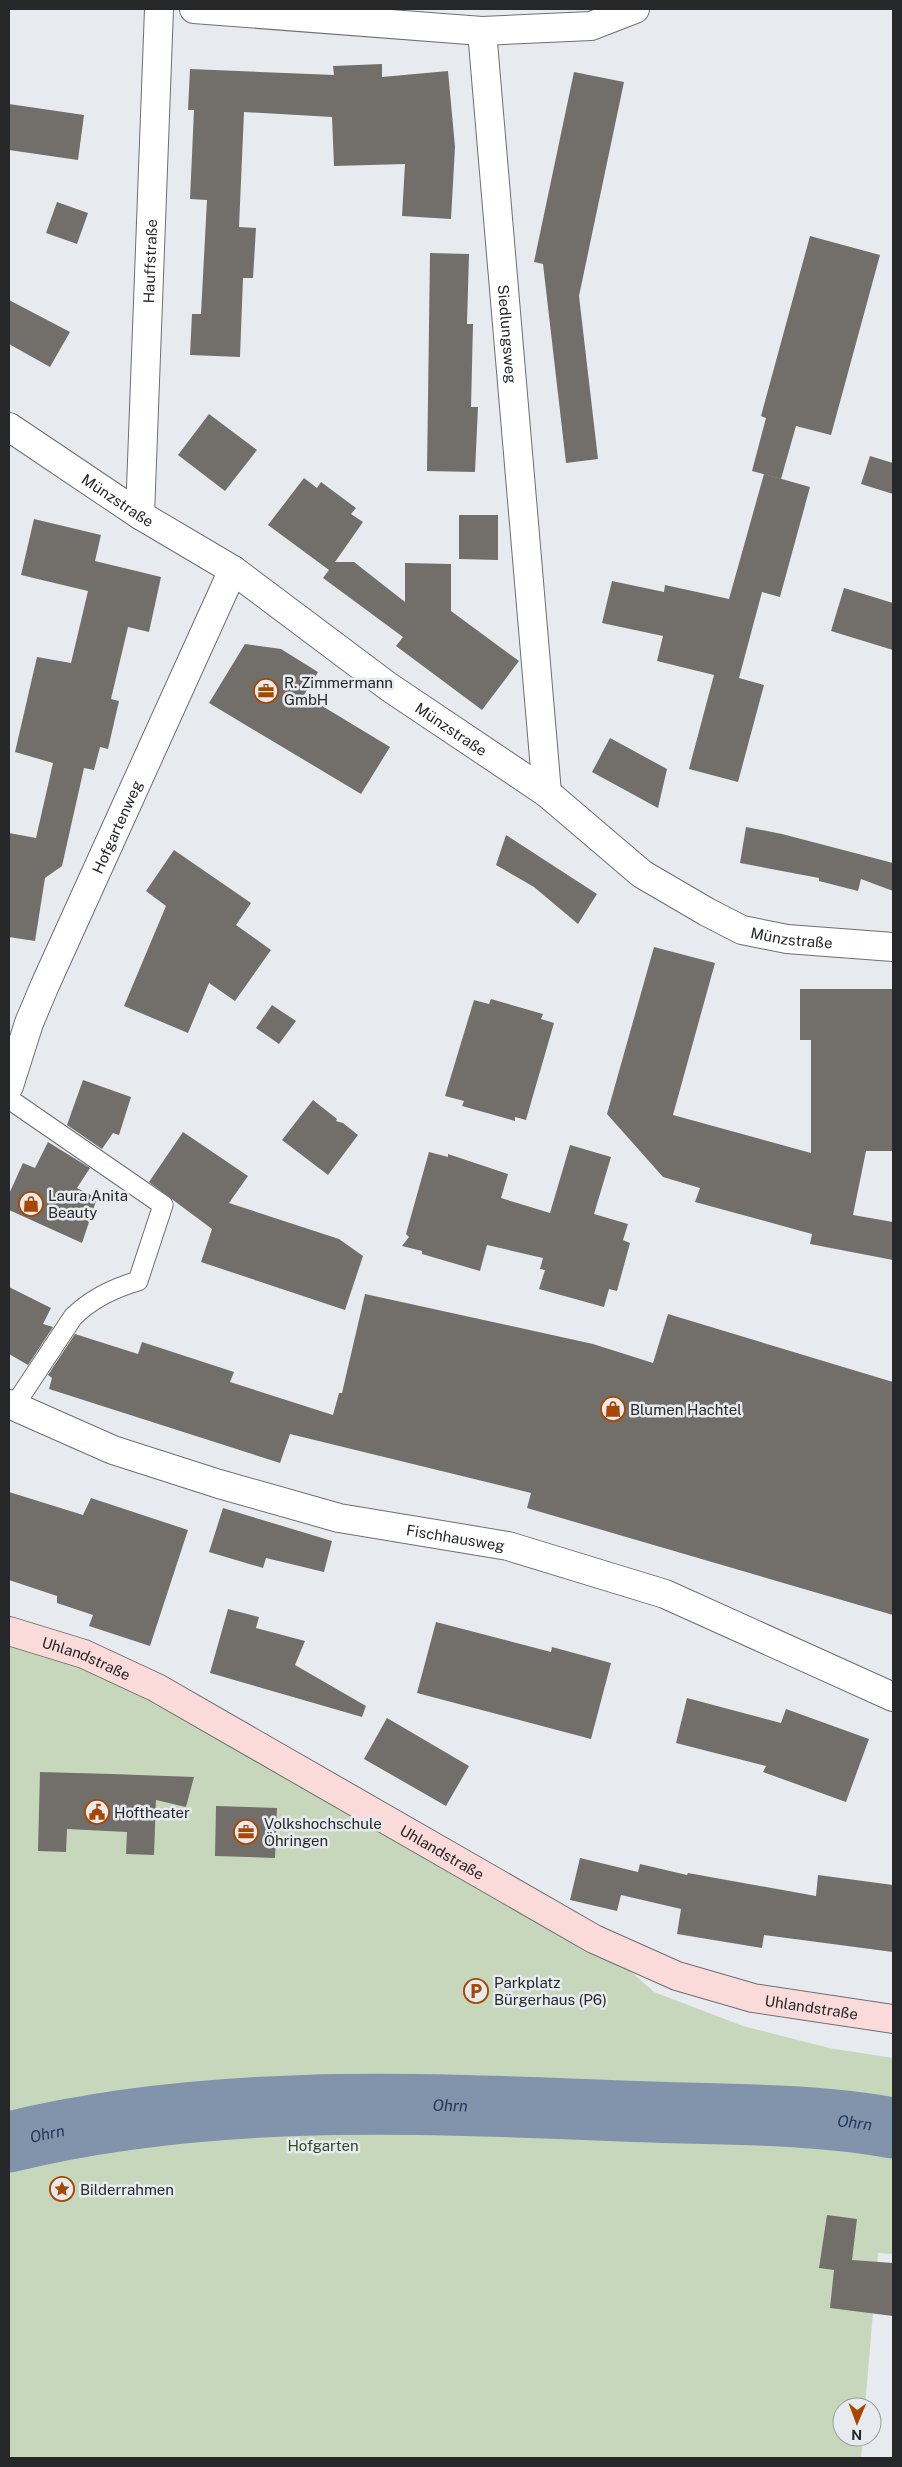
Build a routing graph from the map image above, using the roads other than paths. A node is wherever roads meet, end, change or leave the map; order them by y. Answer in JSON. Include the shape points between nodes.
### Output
{"nodes":[{"id":1,"x":159,"y":9,"type":"edge"},
{"id":2,"x":194,"y":9,"type":"edge"},
{"id":3,"x":635,"y":9,"type":"edge"},
{"id":4,"x":482,"y":31,"type":"junction"},
{"id":5,"x":9,"y":427,"type":"edge"},
{"id":6,"x":140,"y":515,"type":"junction"},
{"id":7,"x":233,"y":570,"type":"junction"},
{"id":8,"x":547,"y":793,"type":"junction"},
{"id":9,"x":893,"y":947,"type":"edge"},
{"id":10,"x":19,"y":1020,"type":"edge"},
{"id":11,"x":9,"y":1086,"type":"edge"},
{"id":12,"x":9,"y":1098,"type":"edge"},
{"id":13,"x":12,"y":1405,"type":"edge"},
{"id":14,"x":9,"y":1631,"type":"edge"},
{"id":15,"x":893,"y":1697,"type":"edge"},
{"id":16,"x":893,"y":2019,"type":"edge"}],
"edges":[{"from":1,"to":6,"type":"street","name":"Hauffstraße"},
{"from":2,"to":4,"type":"street"},
{"from":3,"to":4,"type":"street","via":[[591,26]]},
{"from":4,"to":8,"type":"street","name":"Siedlungsweg"},
{"from":5,"to":6,"type":"street","name":"Münzstraße"},
{"from":6,"to":7,"type":"street","name":"Münzstraße"},
{"from":7,"to":8,"type":"street","name":"Münzstraße","via":[[390,687]]},
{"from":7,"to":10,"type":"street","name":"Hofgartenweg"},
{"from":8,"to":9,"type":"street","name":"Münzstraße","via":[[642,874],[742,930],[786,939]]},
{"from":10,"to":11,"type":"street","name":"Hofgartenweg"},
{"from":12,"to":13,"type":"lane","via":[[163,1205],[138,1281],[116,1288],[81,1309]]},
{"from":13,"to":15,"type":"street","name":"Fischhausweg","via":[[113,1450],[219,1484],[338,1518],[508,1546],[665,1594]]},
{"from":14,"to":16,"type":"main road","name":"Uhlandstraße","via":[[84,1654],[157,1688],[594,1939],[677,1976],[753,1998]]}]}
